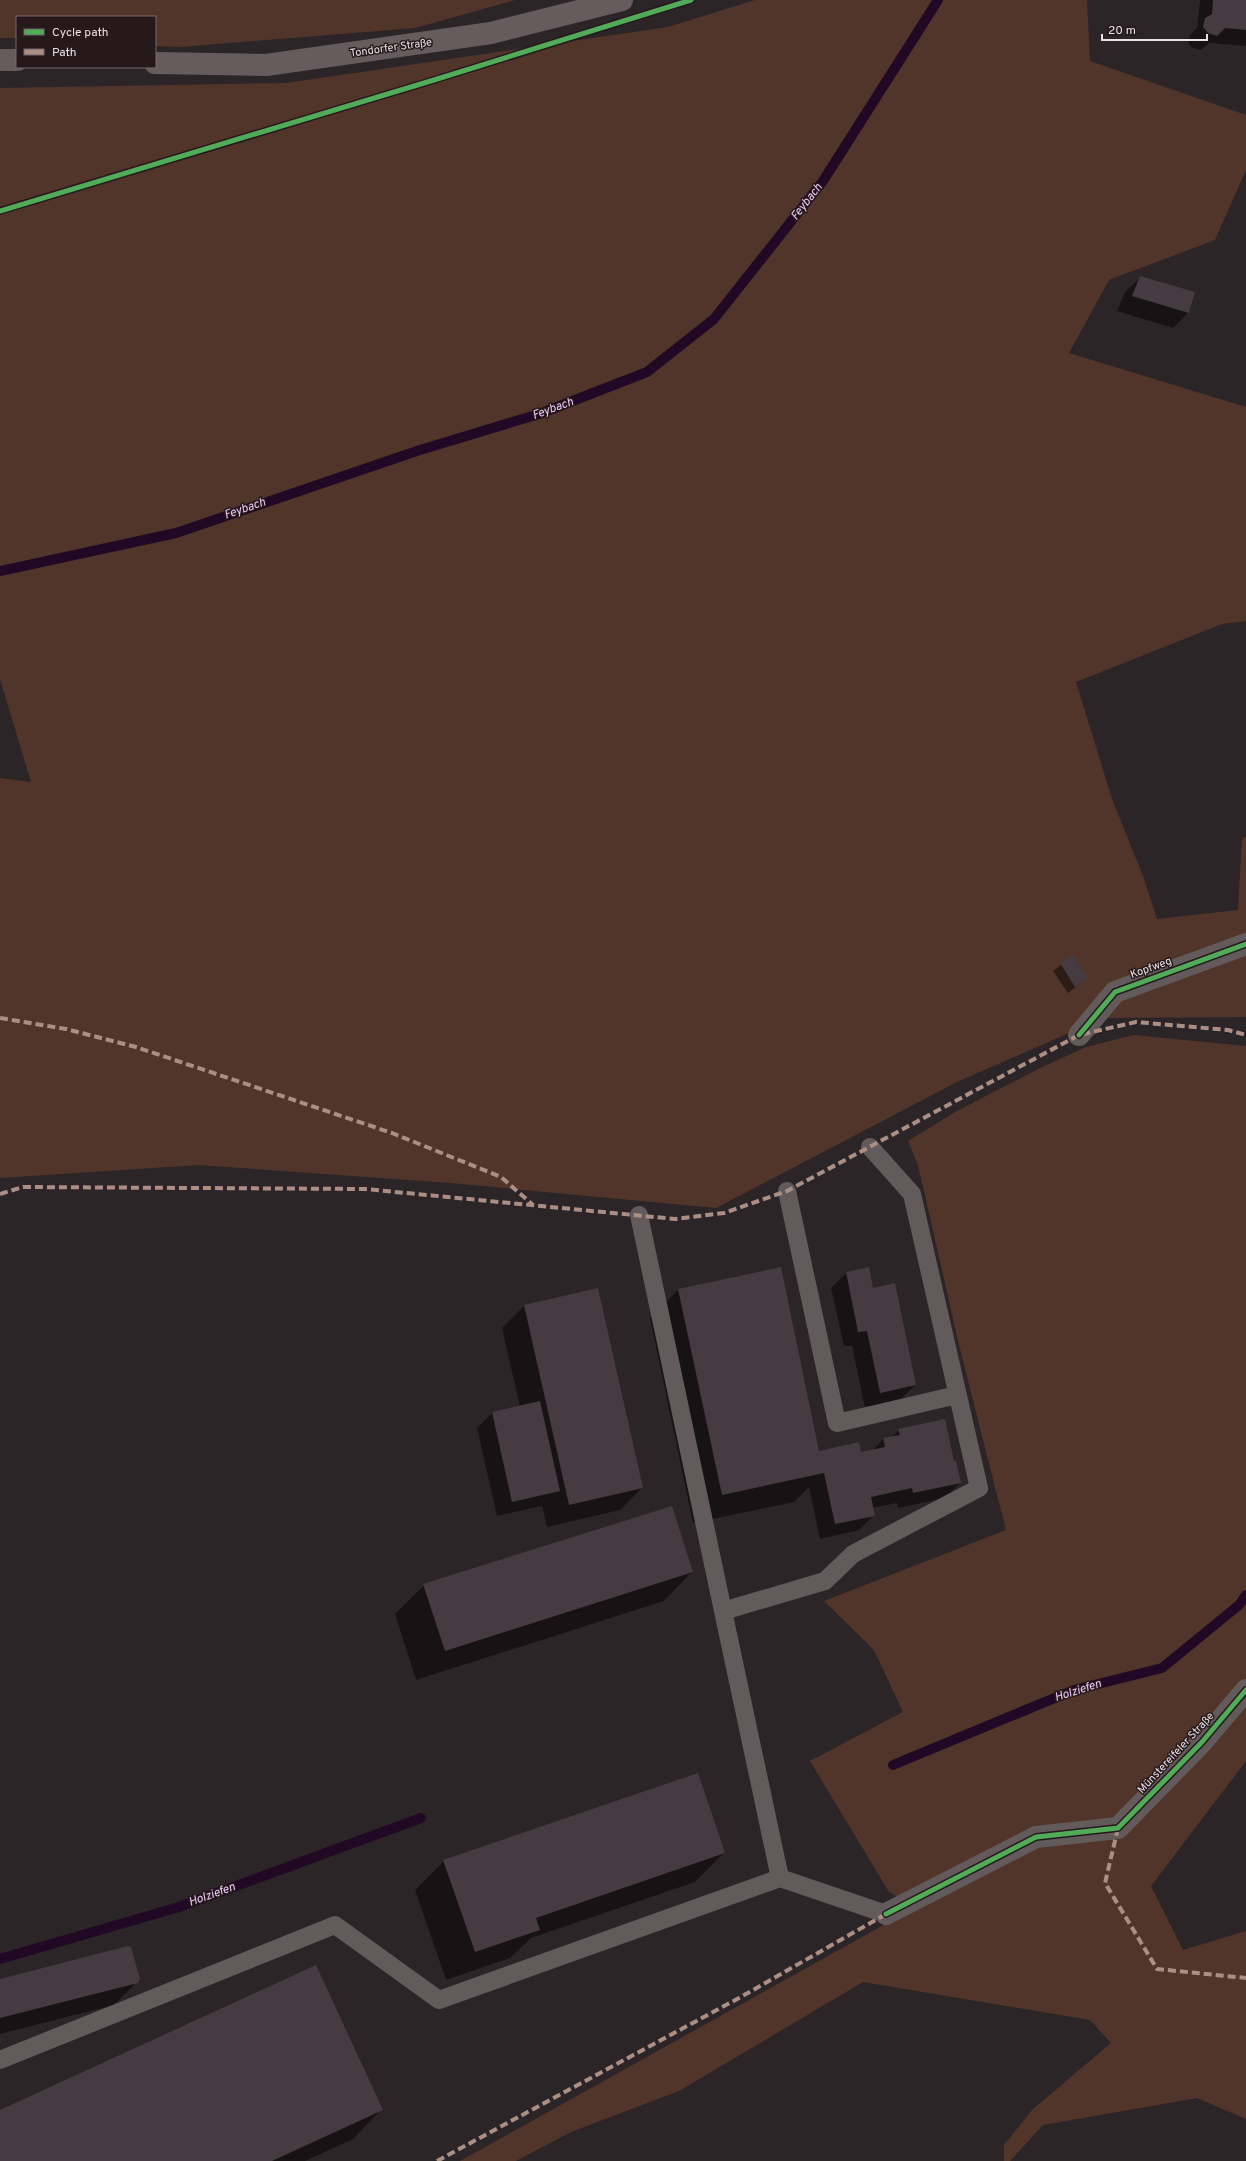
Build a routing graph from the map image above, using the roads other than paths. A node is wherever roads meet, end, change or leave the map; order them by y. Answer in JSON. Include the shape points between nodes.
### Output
{"nodes":[{"id":1,"x":622,"y":0,"type":"edge"},
{"id":2,"x":0,"y":60,"type":"edge"},
{"id":3,"x":16,"y":60,"type":"edge"},
{"id":4,"x":156,"y":63,"type":"edge"},
{"id":5,"x":1246,"y":944,"type":"edge"},
{"id":6,"x":1079,"y":1035,"type":"dead end"},
{"id":7,"x":870,"y":1147,"type":"dead end"},
{"id":8,"x":786,"y":1191,"type":"dead end"},
{"id":9,"x":639,"y":1215,"type":"dead end"},
{"id":10,"x":957,"y":1395,"type":"junction"},
{"id":11,"x":723,"y":1611,"type":"junction"},
{"id":12,"x":1246,"y":1690,"type":"edge"},
{"id":13,"x":780,"y":1878,"type":"junction"},
{"id":14,"x":886,"y":1914,"type":"joint"},
{"id":15,"x":0,"y":2060,"type":"edge"}],
"edges":[{"from":1,"to":4,"type":"main road","name":"Tondorfer Straße","via":[[491,33],[266,65]]},
{"from":2,"to":3,"type":"main road"},
{"from":5,"to":6,"type":"street","name":"Kopfweg","via":[[1115,992]]},
{"from":7,"to":10,"type":"lane","via":[[912,1194]]},
{"from":8,"to":10,"type":"lane","via":[[837,1423]]},
{"from":9,"to":11,"type":"lane"},
{"from":10,"to":11,"type":"lane","via":[[979,1488],[853,1554],[825,1581]]},
{"from":11,"to":13,"type":"lane"},
{"from":12,"to":14,"type":"street","name":"Münstereifeler Straße","via":[[1202,1742],[1118,1828],[1036,1837]]},
{"from":13,"to":14,"type":"lane"},
{"from":13,"to":15,"type":"lane","via":[[439,2000],[335,1925]]}]}
